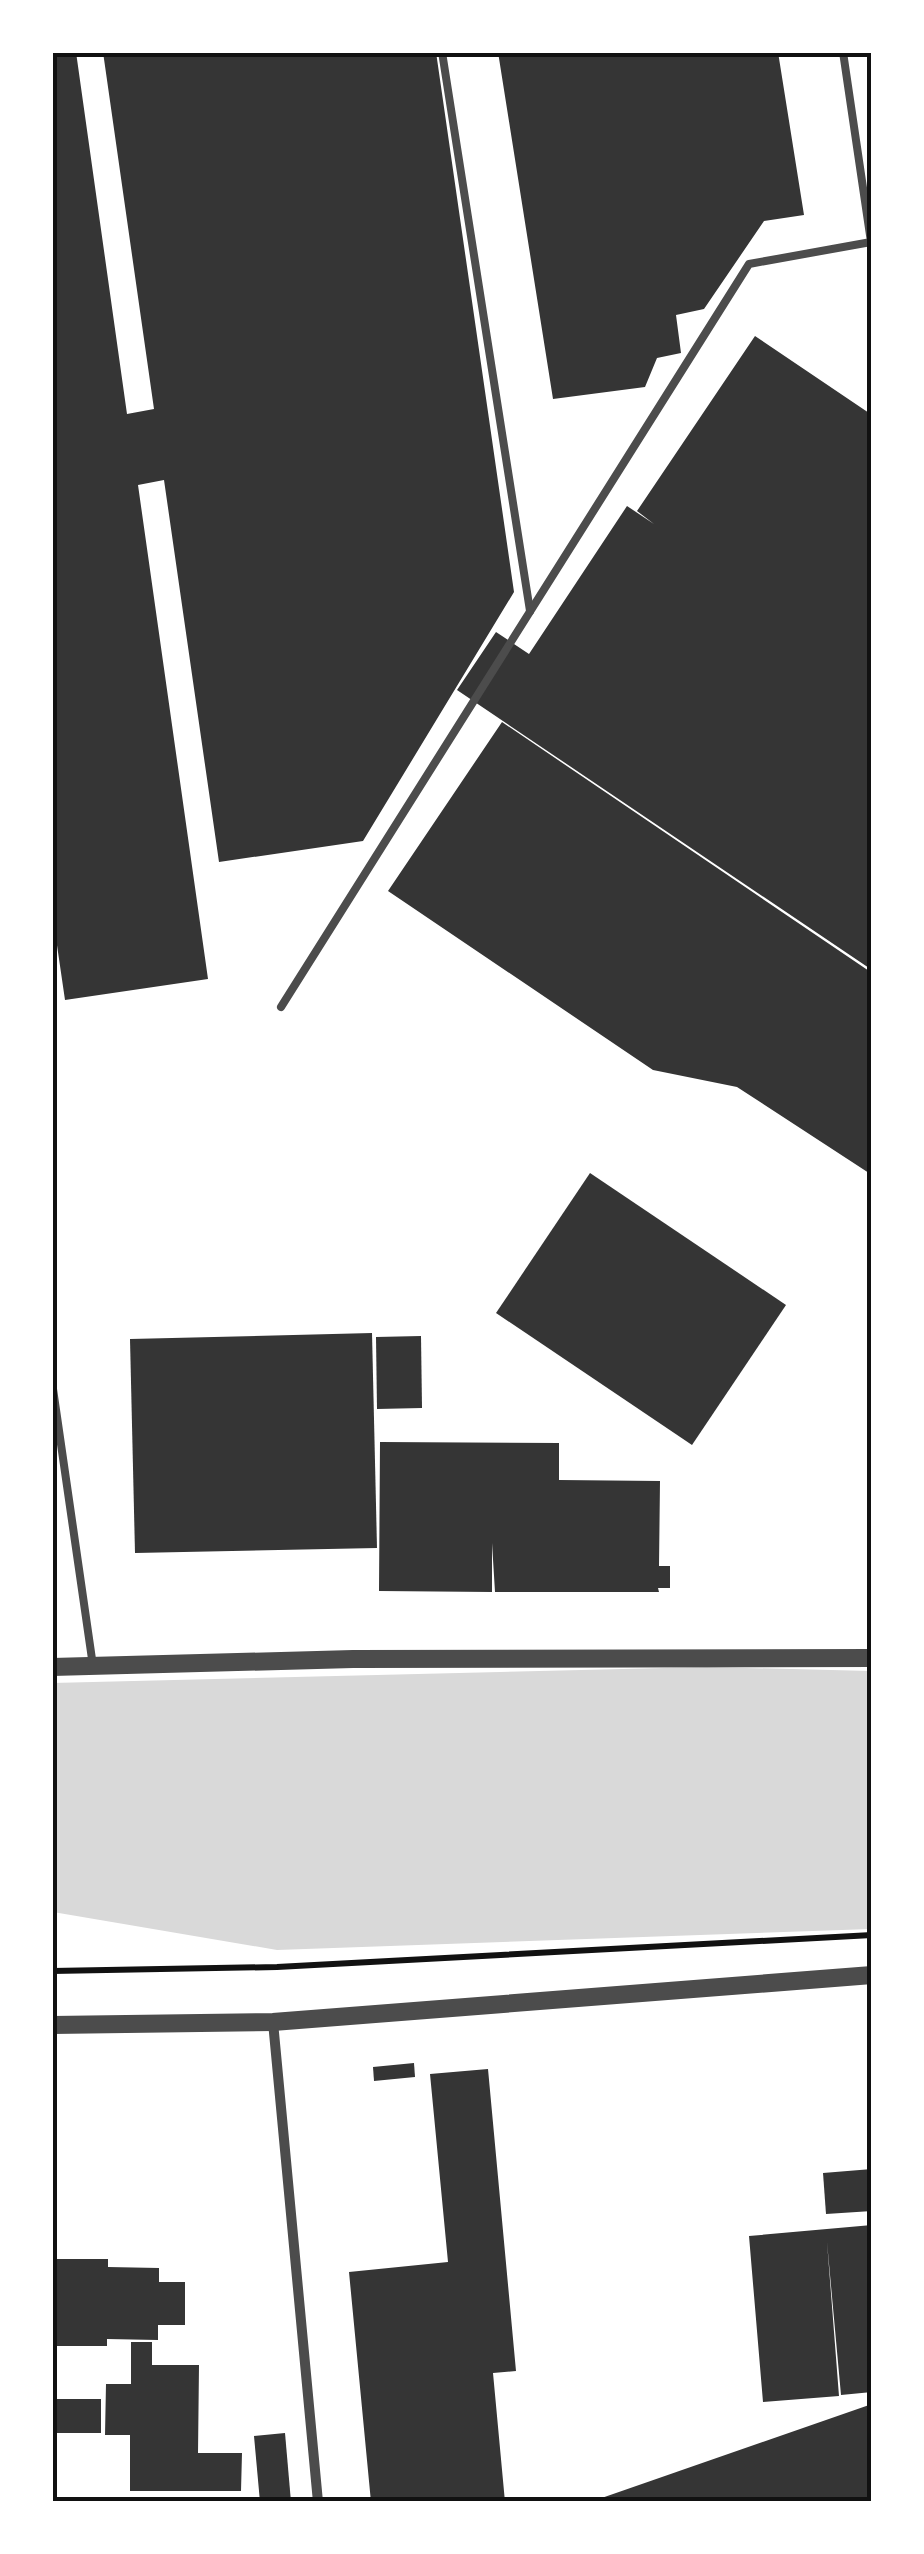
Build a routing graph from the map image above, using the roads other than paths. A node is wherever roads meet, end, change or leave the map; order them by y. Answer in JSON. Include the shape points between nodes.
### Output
{"nodes":[{"id":1,"x":442,"y":52,"type":"edge"},
{"id":2,"x":844,"y":52,"type":"edge"},
{"id":3,"x":530,"y":612,"type":"junction"},
{"id":4,"x":281,"y":1008,"type":"dead end"},
{"id":5,"x":52,"y":1382,"type":"edge"},
{"id":6,"x":872,"y":1658,"type":"edge"},
{"id":7,"x":93,"y":1666,"type":"junction"},
{"id":8,"x":52,"y":1668,"type":"edge"},
{"id":9,"x":872,"y":1975,"type":"edge"},
{"id":10,"x":273,"y":2022,"type":"junction"},
{"id":11,"x":52,"y":2025,"type":"edge"},
{"id":12,"x":318,"y":2502,"type":"edge"}],
"edges":[{"from":1,"to":3,"type":"lane"},
{"from":2,"to":3,"type":"lane","via":[[872,242],[749,264]]},
{"from":3,"to":4,"type":"lane"},
{"from":5,"to":7,"type":"lane"},
{"from":6,"to":7,"type":"street"},
{"from":7,"to":8,"type":"street"},
{"from":9,"to":10,"type":"street"},
{"from":10,"to":11,"type":"street"},
{"from":10,"to":12,"type":"street"}]}
